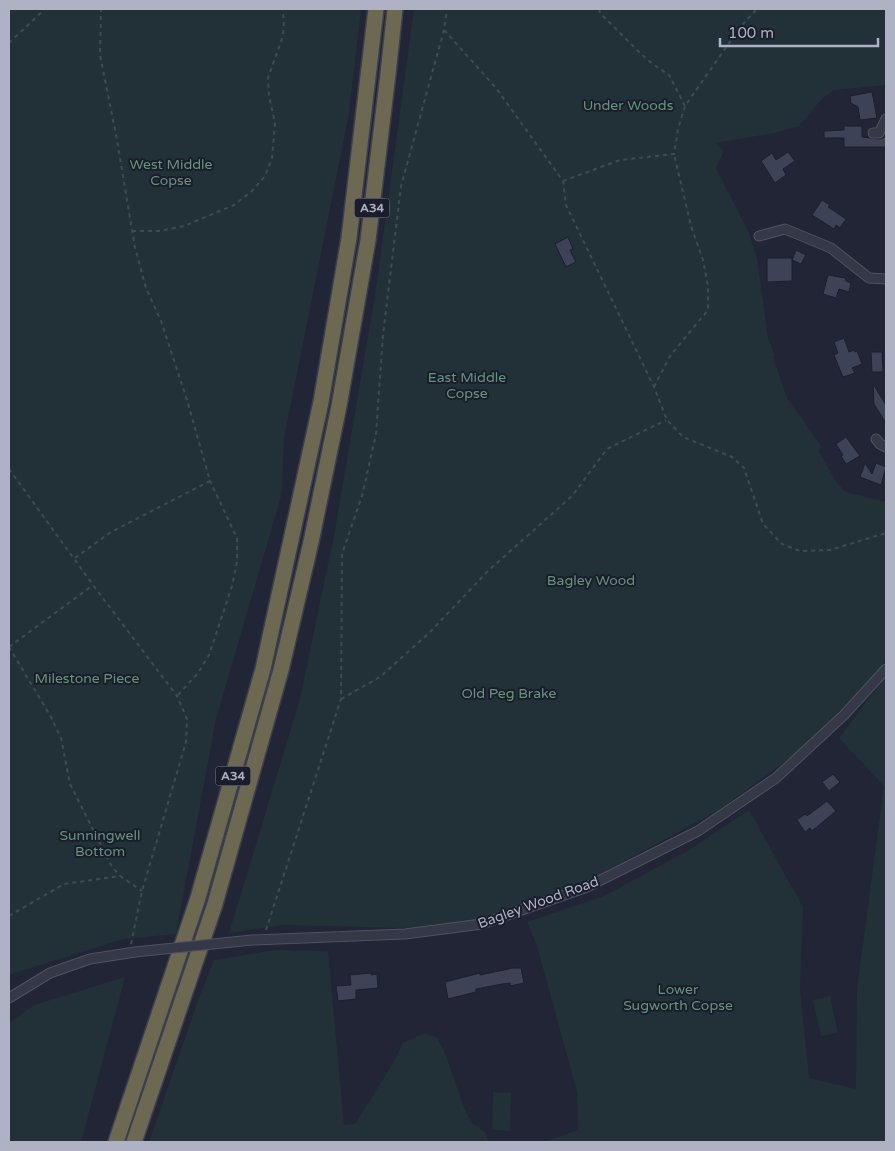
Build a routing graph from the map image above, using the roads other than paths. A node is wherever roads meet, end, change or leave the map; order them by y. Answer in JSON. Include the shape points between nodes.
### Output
{"nodes":[{"id":1,"x":376,"y":9,"type":"edge"},
{"id":2,"x":395,"y":9,"type":"edge"},
{"id":3,"x":886,"y":119,"type":"edge"},
{"id":4,"x":873,"y":133,"type":"dead end"},
{"id":5,"x":759,"y":236,"type":"dead end"},
{"id":6,"x":886,"y":279,"type":"edge"},
{"id":7,"x":886,"y":668,"type":"edge"},
{"id":8,"x":9,"y":998,"type":"edge"},
{"id":9,"x":116,"y":1142,"type":"edge"},
{"id":10,"x":134,"y":1142,"type":"edge"}],
"edges":[{"from":1,"to":9,"type":"highway","number":"A34","via":[[349,238],[321,402],[263,669],[198,898]]},
{"from":2,"to":10,"type":"highway","number":"A34","via":[[368,240],[309,551],[281,670],[215,904]]},
{"from":3,"to":4,"type":"street","via":[[879,133]]},
{"from":5,"to":6,"type":"street","via":[[785,229],[831,248],[870,278]]},
{"from":7,"to":8,"type":"street","name":"Bagley Wood Road","bridge":true,"via":[[844,715],[776,778],[698,831],[587,887],[482,924],[405,934],[264,938],[90,959],[50,973]]}]}
